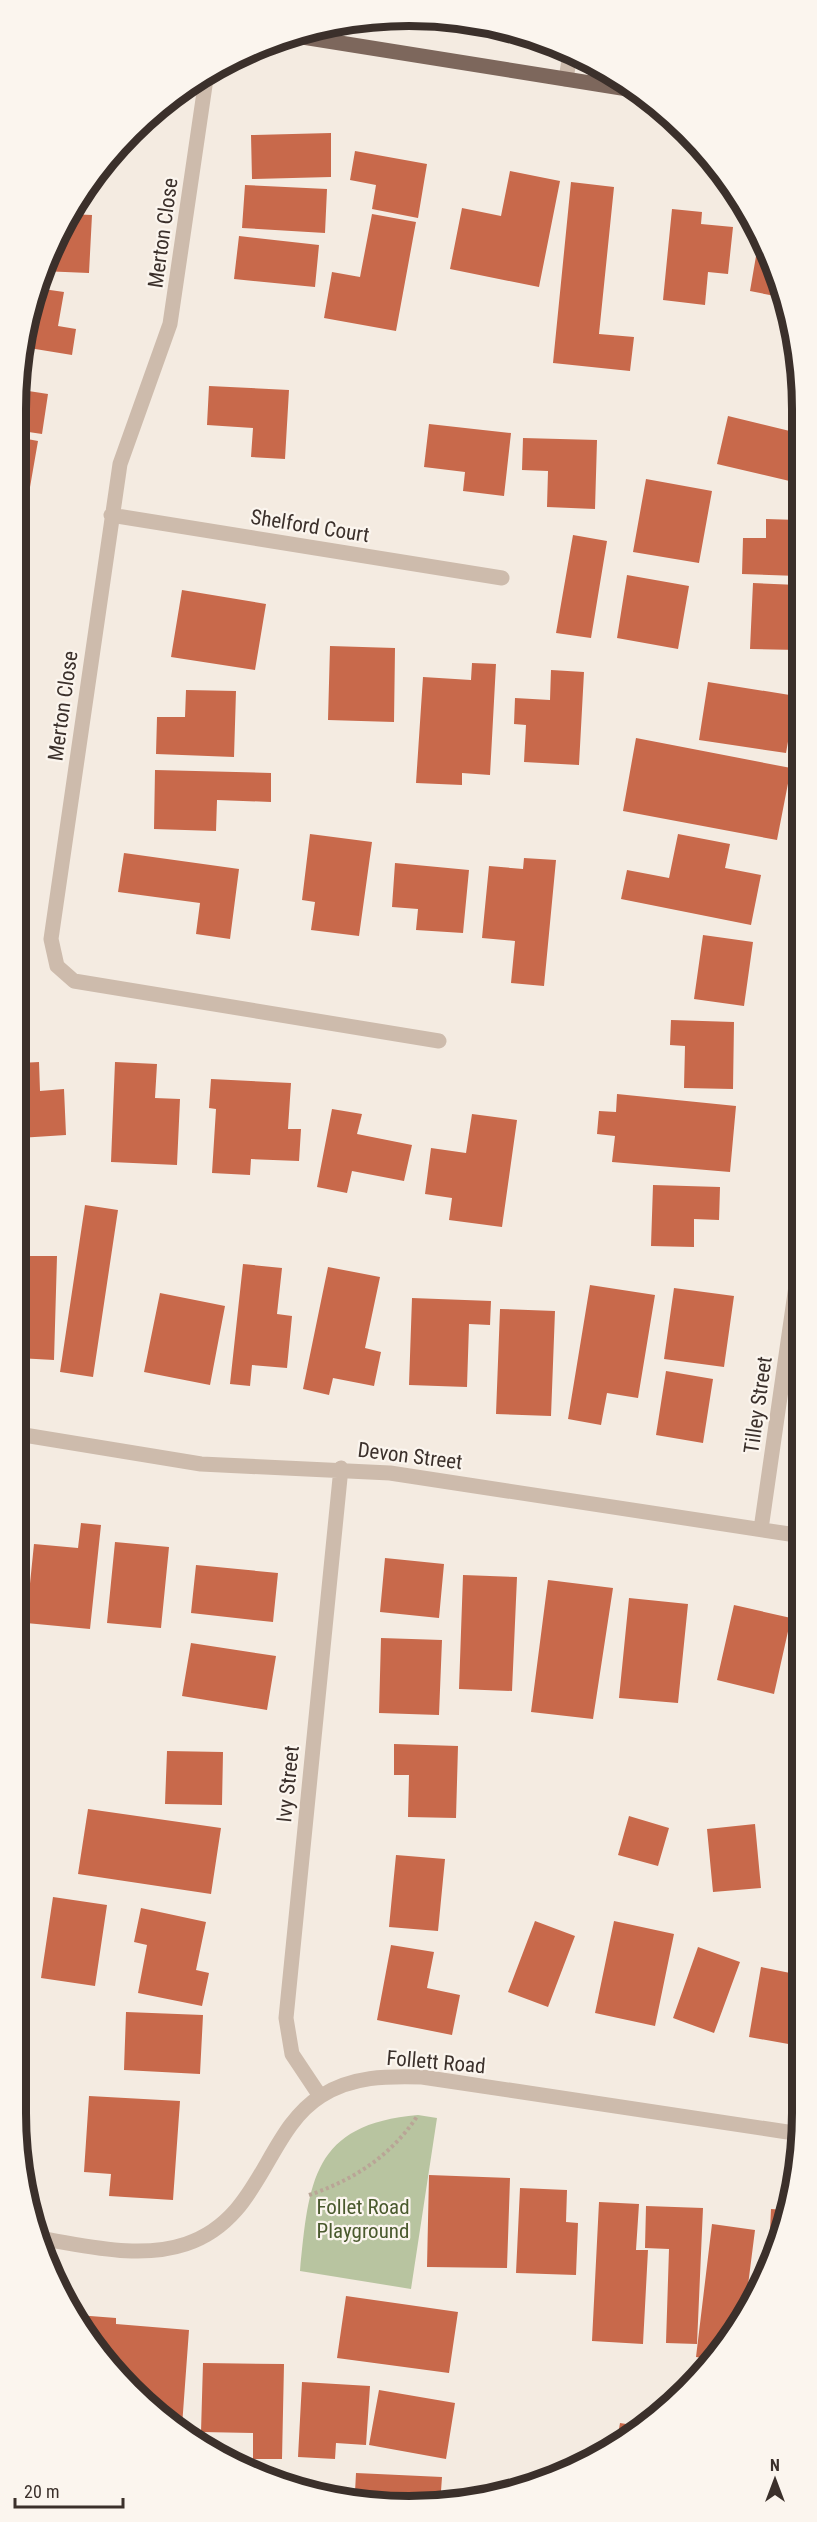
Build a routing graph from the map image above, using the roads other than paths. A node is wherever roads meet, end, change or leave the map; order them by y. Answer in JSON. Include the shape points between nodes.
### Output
{"nodes":[{"id":1,"x":311,"y":38,"type":"edge"},
{"id":2,"x":569,"y":61,"type":"edge"},
{"id":3,"x":566,"y":80,"type":"junction"},
{"id":4,"x":205,"y":84,"type":"edge"},
{"id":5,"x":617,"y":87,"type":"edge"},
{"id":6,"x":111,"y":515,"type":"junction"},
{"id":7,"x":502,"y":578,"type":"dead end"},
{"id":8,"x":439,"y":1041,"type":"dead end"},
{"id":9,"x":792,"y":1314,"type":"edge"},
{"id":10,"x":26,"y":1435,"type":"edge"},
{"id":11,"x":341,"y":1468,"type":"junction"},
{"id":12,"x":761,"y":1529,"type":"junction"},
{"id":13,"x":792,"y":1534,"type":"edge"},
{"id":14,"x":320,"y":2096,"type":"junction"},
{"id":15,"x":791,"y":2132,"type":"edge"},
{"id":16,"x":47,"y":2240,"type":"edge"}],
"edges":[{"from":1,"to":3,"type":"main road"},
{"from":2,"to":3,"type":"street"},
{"from":3,"to":5,"type":"main road"},
{"from":4,"to":6,"type":"street","name":"Merton Close","via":[[170,324],[120,464]]},
{"from":6,"to":7,"type":"street","name":"Shelford Court"},
{"from":6,"to":8,"type":"street","name":"Merton Close","via":[[51,939],[57,966],[74,981]]},
{"from":9,"to":12,"type":"street","name":"Tilley Street"},
{"from":10,"to":11,"type":"street","name":"Devon Street","via":[[201,1464]]},
{"from":11,"to":12,"type":"street","name":"Devon Street"},
{"from":11,"to":14,"type":"street","name":"Ivy Street","via":[[286,2019],[292,2054]]},
{"from":12,"to":13,"type":"street","name":"Devon Street"},
{"from":14,"to":15,"type":"street","name":"Follett Road","via":[[366,2079],[422,2077]]},
{"from":14,"to":16,"type":"street","name":"Follett Road","via":[[297,2118],[254,2188],[220,2226],[203,2236],[185,2244],[142,2251]]}]}
